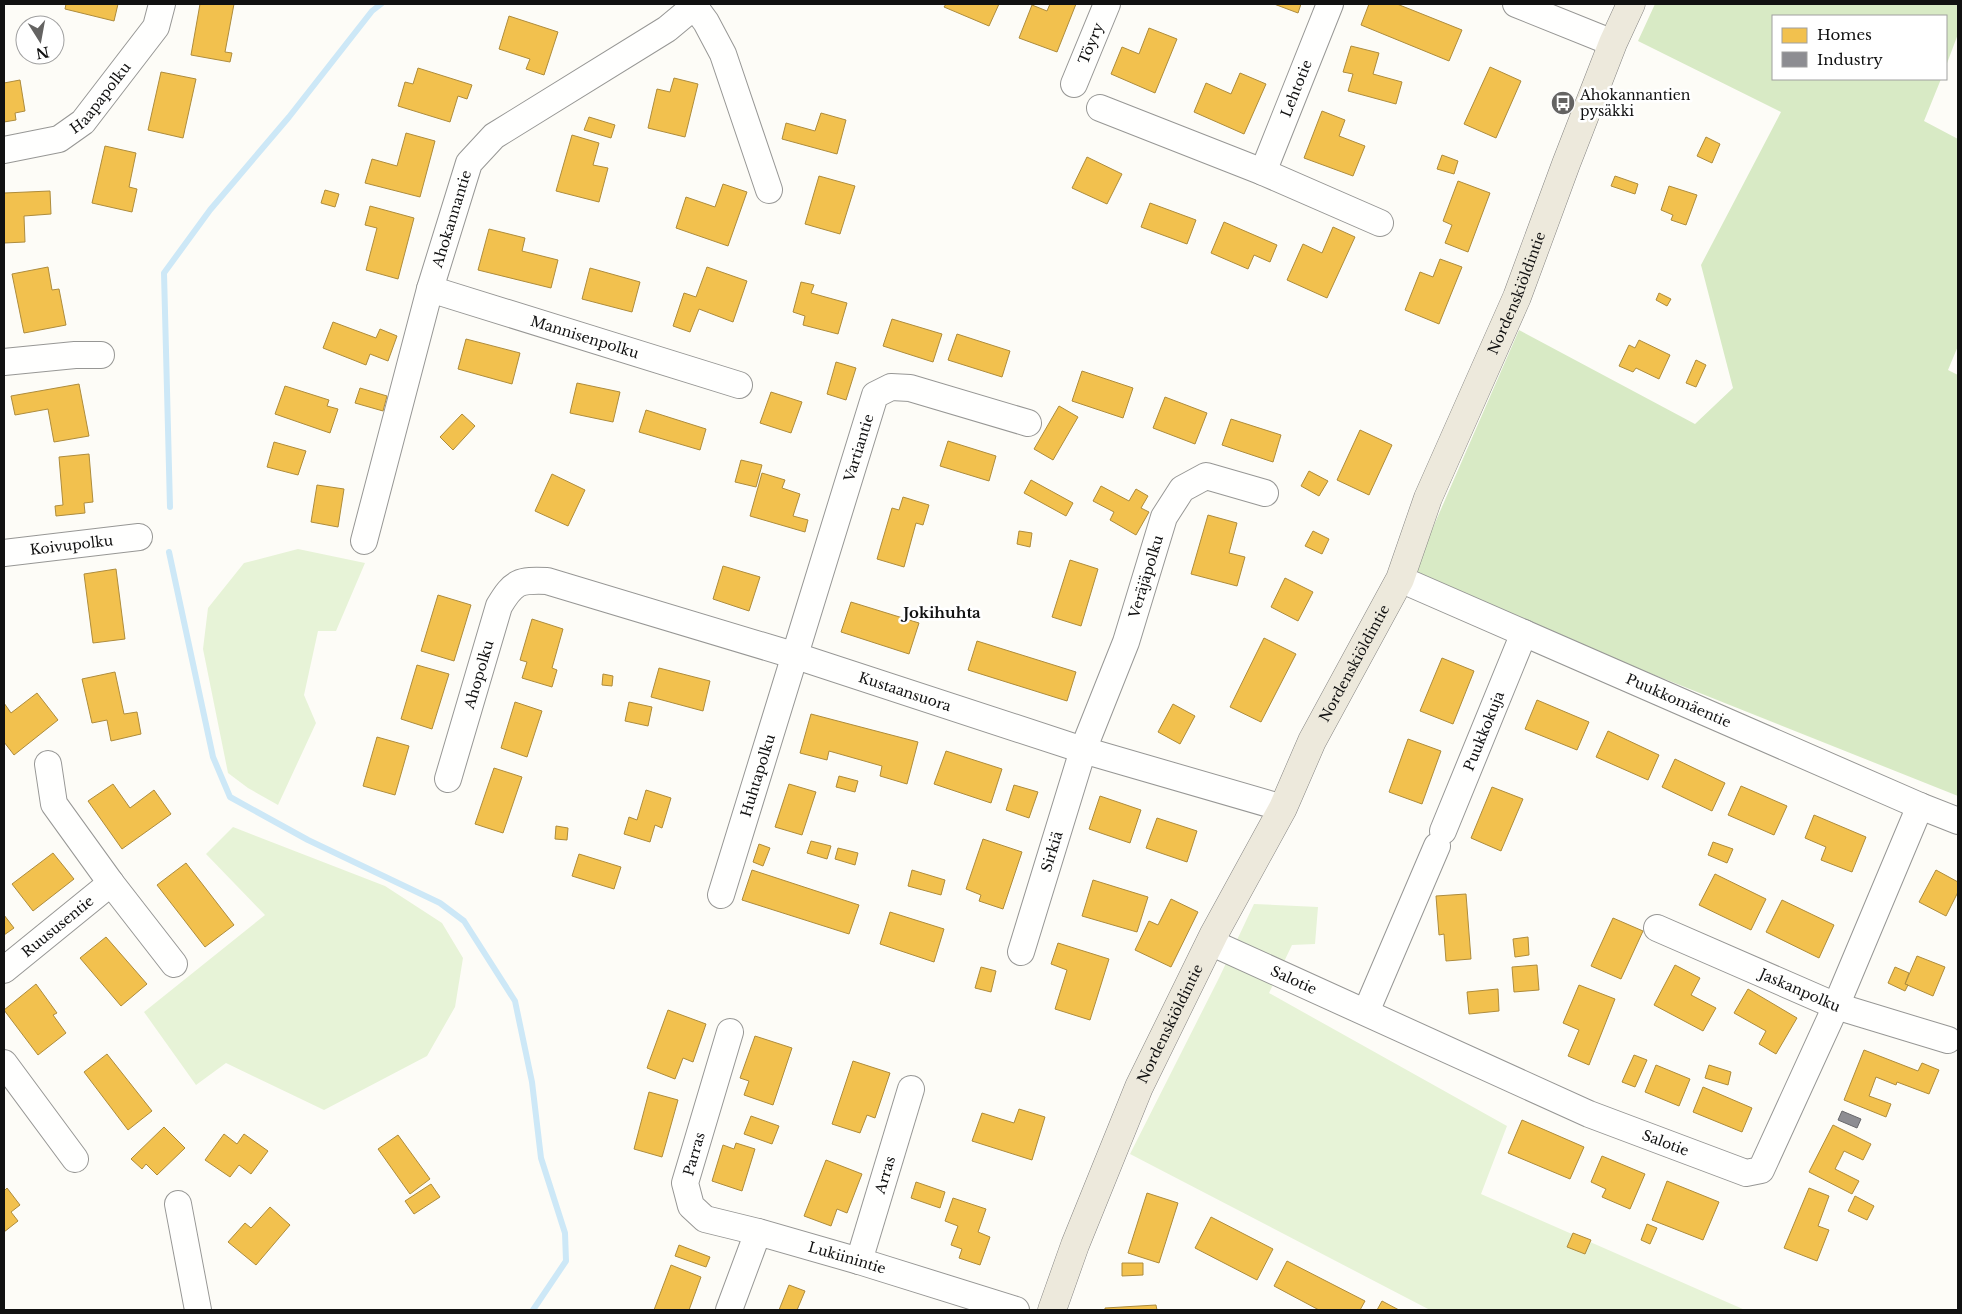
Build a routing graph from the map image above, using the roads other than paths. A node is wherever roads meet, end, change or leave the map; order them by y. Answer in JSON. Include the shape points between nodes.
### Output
{"nodes":[{"id":1,"x":162,"y":4,"type":"edge"},
{"id":2,"x":1107,"y":4,"type":"edge"},
{"id":3,"x":1330,"y":4,"type":"edge"},
{"id":4,"x":1516,"y":4,"type":"edge"},
{"id":5,"x":1631,"y":4,"type":"edge"},
{"id":6,"x":696,"y":5,"type":"edge"},
{"id":7,"x":1613,"y":43,"type":"junction"},
{"id":8,"x":1074,"y":84,"type":"dead end"},
{"id":9,"x":1100,"y":108,"type":"dead end"},
{"id":10,"x":4,"y":150,"type":"edge"},
{"id":11,"x":1263,"y":172,"type":"junction"},
{"id":12,"x":770,"y":190,"type":"dead end"},
{"id":13,"x":1380,"y":223,"type":"dead end"},
{"id":14,"x":430,"y":289,"type":"junction"},
{"id":15,"x":100,"y":355,"type":"dead end"},
{"id":16,"x":4,"y":362,"type":"edge"},
{"id":17,"x":739,"y":385,"type":"dead end"},
{"id":18,"x":1028,"y":423,"type":"dead end"},
{"id":19,"x":1265,"y":493,"type":"dead end"},
{"id":20,"x":139,"y":536,"type":"dead end"},
{"id":21,"x":364,"y":541,"type":"dead end"},
{"id":22,"x":4,"y":553,"type":"edge"},
{"id":23,"x":1400,"y":579,"type":"junction"},
{"id":24,"x":525,"y":580,"type":"joint"},
{"id":25,"x":1524,"y":633,"type":"junction"},
{"id":26,"x":794,"y":655,"type":"junction"},
{"id":27,"x":1083,"y":750,"type":"junction"},
{"id":28,"x":48,"y":764,"type":"dead end"},
{"id":29,"x":448,"y":779,"type":"dead end"},
{"id":30,"x":1920,"y":806,"type":"junction"},
{"id":31,"x":1283,"y":808,"type":"junction"},
{"id":32,"x":1958,"y":821,"type":"edge"},
{"id":33,"x":111,"y":882,"type":"junction"},
{"id":34,"x":721,"y":895,"type":"dead end"},
{"id":35,"x":1656,"y":928,"type":"dead end"},
{"id":36,"x":1210,"y":942,"type":"junction"},
{"id":37,"x":1021,"y":952,"type":"dead end"},
{"id":38,"x":174,"y":964,"type":"dead end"},
{"id":39,"x":4,"y":970,"type":"edge"},
{"id":40,"x":1836,"y":1006,"type":"junction"},
{"id":41,"x":1366,"y":1012,"type":"junction"},
{"id":42,"x":730,"y":1032,"type":"dead end"},
{"id":43,"x":1948,"y":1040,"type":"dead end"},
{"id":44,"x":4,"y":1063,"type":"edge"},
{"id":45,"x":911,"y":1090,"type":"dead end"},
{"id":46,"x":75,"y":1159,"type":"dead end"},
{"id":47,"x":178,"y":1204,"type":"dead end"},
{"id":48,"x":758,"y":1232,"type":"junction"},
{"id":49,"x":859,"y":1261,"type":"junction"},
{"id":50,"x":198,"y":1310,"type":"edge"},
{"id":51,"x":729,"y":1310,"type":"edge"},
{"id":52,"x":1016,"y":1310,"type":"edge"},
{"id":53,"x":1052,"y":1310,"type":"edge"}],
"edges":[{"from":1,"to":10,"type":"street","name":"Haapapolku","via":[[156,27],[83,122],[59,139]]},
{"from":2,"to":8,"type":"street","name":"Töyry"},
{"from":3,"to":11,"type":"street","name":"Lehtotie"},
{"from":4,"to":7,"type":"street"},
{"from":5,"to":7,"type":"main road","name":"Nordenskiöldintie"},
{"from":6,"to":12,"type":"street","name":"Ahokannantie","via":[[723,54]]},
{"from":6,"to":14,"type":"street","name":"Ahokannantie","via":[[667,29],[494,136],[469,162]]},
{"from":7,"to":23,"type":"main road","name":"Nordenskiöldintie","via":[[1517,297],[1428,498]]},
{"from":9,"to":11,"type":"street"},
{"from":11,"to":13,"type":"street"},
{"from":14,"to":17,"type":"street","name":"Mannisenpolku"},
{"from":14,"to":21,"type":"street","name":"Ahokannantie"},
{"from":15,"to":16,"type":"street"},
{"from":18,"to":26,"type":"street","name":"Vartiantie","via":[[910,388],[891,387],[875,395]]},
{"from":19,"to":27,"type":"street","name":"Veräjäpolku","via":[[1206,476],[1182,489],[1164,518],[1126,642]]},
{"from":20,"to":22,"type":"street","name":"Koivupolku"},
{"from":23,"to":25,"type":"street","name":"Puukkomäentie"},
{"from":23,"to":31,"type":"main road","name":"Nordenskiöldintie","via":[[1312,741]]},
{"from":24,"to":26,"type":"street","name":"Kustaansuora","via":[[547,581]]},
{"from":24,"to":29,"type":"street","name":"Ahopolku","via":[[509,589],[499,606]]},
{"from":25,"to":30,"type":"street","name":"Puukkomäentie"},
{"from":25,"to":41,"type":"street","name":"Puukkokuja"},
{"from":26,"to":27,"type":"street","name":"Kustaansuora"},
{"from":26,"to":34,"type":"street","name":"Huhtapolku"},
{"from":27,"to":31,"type":"street","name":"Kustaansuora"},
{"from":27,"to":37,"type":"street","name":"Sirkiä"},
{"from":28,"to":33,"type":"street","via":[[54,804]]},
{"from":30,"to":32,"type":"street","name":"Puukkomäentie"},
{"from":30,"to":40,"type":"street","name":"Salotie"},
{"from":31,"to":36,"type":"main road","name":"Nordenskiöldintie"},
{"from":33,"to":38,"type":"street"},
{"from":33,"to":39,"type":"street","name":"Ruususentie"},
{"from":35,"to":40,"type":"street","name":"Jaskanpolku"},
{"from":36,"to":41,"type":"street","name":"Salotie"},
{"from":36,"to":53,"type":"main road","name":"Nordenskiöldintie","via":[[1139,1087]]},
{"from":40,"to":41,"type":"street","name":"Salotie","via":[[1760,1170],[1746,1173],[1589,1114]]},
{"from":40,"to":43,"type":"street","name":"Jaskanpolku"},
{"from":42,"to":48,"type":"street","name":"Parras","via":[[685,1183],[691,1206],[705,1218]]},
{"from":44,"to":46,"type":"street"},
{"from":45,"to":49,"type":"street","name":"Arras"},
{"from":47,"to":50,"type":"street"},
{"from":48,"to":49,"type":"street","name":"Lukiinintie"},
{"from":48,"to":51,"type":"street"},
{"from":49,"to":52,"type":"street","name":"Lukiinintie"}]}
